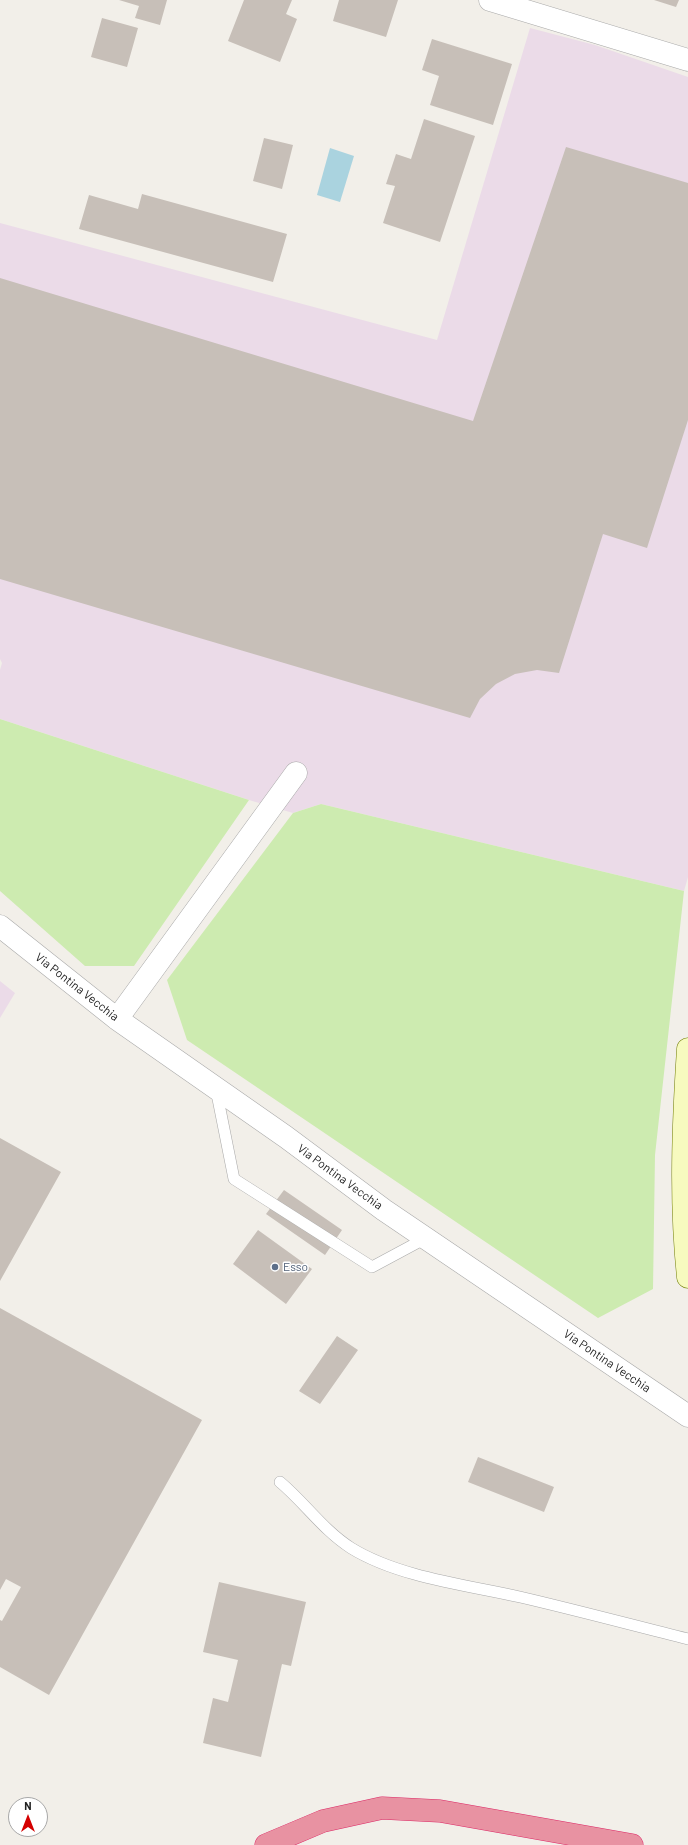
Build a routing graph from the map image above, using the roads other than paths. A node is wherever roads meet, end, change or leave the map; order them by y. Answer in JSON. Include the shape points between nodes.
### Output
{"nodes":[{"id":1,"x":490,"y":0,"type":"edge"},
{"id":2,"x":688,"y":60,"type":"edge"},
{"id":3,"x":296,"y":773,"type":"dead end"},
{"id":4,"x":0,"y":926,"type":"edge"},
{"id":5,"x":117,"y":1019,"type":"junction"},
{"id":6,"x":688,"y":1049,"type":"edge"},
{"id":7,"x":216,"y":1088,"type":"junction"},
{"id":8,"x":426,"y":1238,"type":"junction"},
{"id":9,"x":688,"y":1276,"type":"edge"},
{"id":10,"x":688,"y":1416,"type":"edge"},
{"id":11,"x":280,"y":1482,"type":"dead end"},
{"id":12,"x":688,"y":1639,"type":"edge"},
{"id":13,"x":278,"y":1842,"type":"edge"},
{"id":14,"x":632,"y":1845,"type":"edge"}],
"edges":[{"from":1,"to":2,"type":"street"},
{"from":3,"to":5,"type":"street"},
{"from":4,"to":5,"type":"street","name":"Via Pontina Vecchia"},
{"from":5,"to":7,"type":"street","name":"Via Pontina Vecchia"},
{"from":6,"to":9,"type":"main road","via":[[684,1169]]},
{"from":7,"to":8,"type":"street","name":"Via Pontina Vecchia"},
{"from":7,"to":8,"type":"lane","via":[[234,1179],[372,1267]]},
{"from":8,"to":10,"type":"street","name":"Via Pontina Vecchia"},
{"from":11,"to":12,"type":"lane","via":[[327,1530],[367,1556],[387,1564],[428,1577],[542,1602]]},
{"from":13,"to":14,"type":"highway","via":[[323,1821],[382,1808],[404,1808],[440,1811]]}]}
